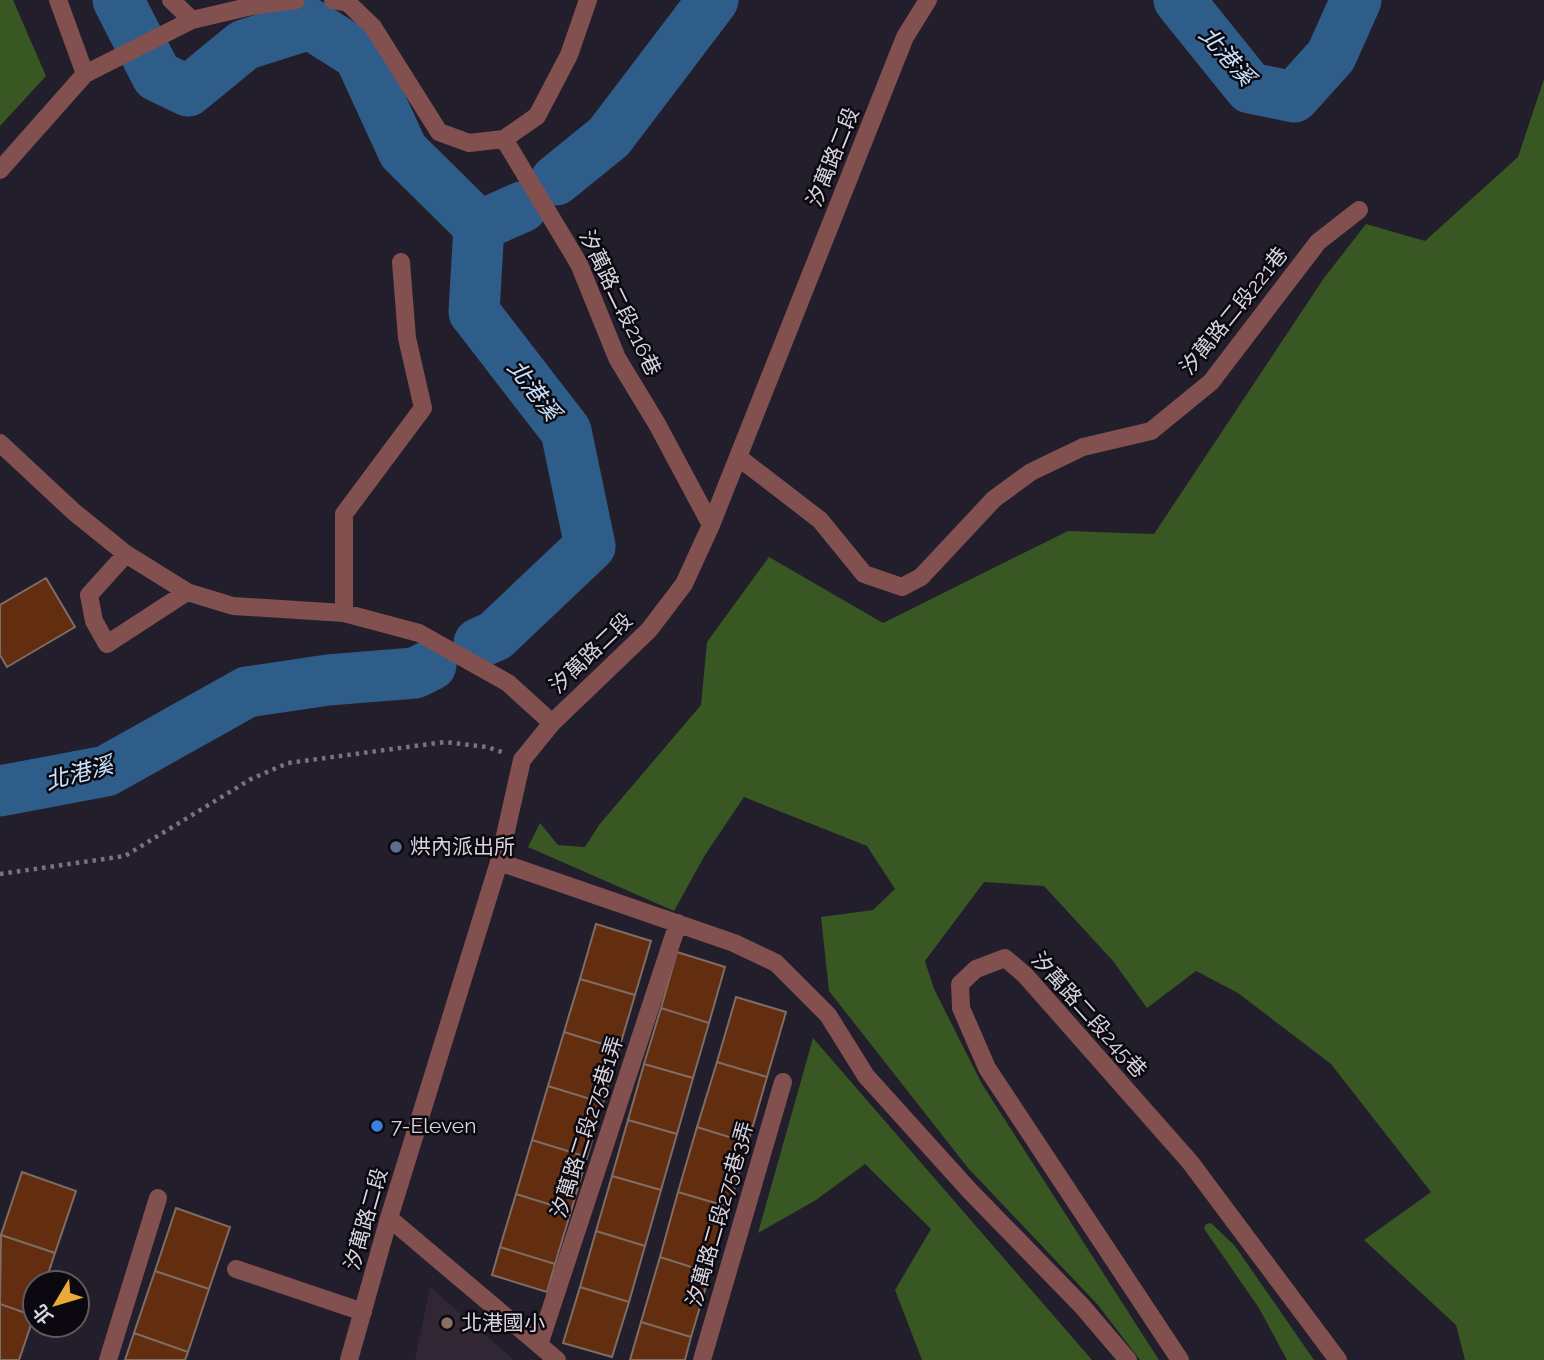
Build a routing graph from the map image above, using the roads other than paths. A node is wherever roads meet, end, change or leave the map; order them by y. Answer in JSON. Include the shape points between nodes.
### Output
{"nodes":[{"id":1,"x":58,"y":0,"type":"edge"},
{"id":2,"x":171,"y":0,"type":"edge"},
{"id":3,"x":296,"y":0,"type":"edge"},
{"id":4,"x":332,"y":0,"type":"edge"},
{"id":5,"x":588,"y":0,"type":"edge"},
{"id":6,"x":928,"y":0,"type":"edge"},
{"id":7,"x":192,"y":20,"type":"junction"},
{"id":8,"x":85,"y":74,"type":"junction"},
{"id":9,"x":505,"y":139,"type":"junction"},
{"id":10,"x":0,"y":170,"type":"edge"},
{"id":11,"x":1359,"y":210,"type":"dead end"},
{"id":12,"x":401,"y":262,"type":"dead end"},
{"id":13,"x":0,"y":443,"type":"edge"},
{"id":14,"x":738,"y":457,"type":"junction"},
{"id":15,"x":711,"y":525,"type":"junction"},
{"id":16,"x":126,"y":554,"type":"junction"},
{"id":17,"x":187,"y":592,"type":"junction"},
{"id":18,"x":344,"y":613,"type":"junction"},
{"id":19,"x":552,"y":723,"type":"junction"},
{"id":20,"x":499,"y":862,"type":"junction"},
{"id":21,"x":678,"y":923,"type":"junction"},
{"id":22,"x":783,"y":1082,"type":"dead end"},
{"id":23,"x":158,"y":1198,"type":"dead end"},
{"id":24,"x":389,"y":1217,"type":"junction"},
{"id":25,"x":236,"y":1269,"type":"dead end"},
{"id":26,"x":363,"y":1312,"type":"junction"},
{"id":27,"x":539,"y":1345,"type":"junction"},
{"id":28,"x":108,"y":1360,"type":"edge"},
{"id":29,"x":349,"y":1360,"type":"edge"},
{"id":30,"x":557,"y":1360,"type":"edge"},
{"id":31,"x":702,"y":1360,"type":"edge"},
{"id":32,"x":1128,"y":1360,"type":"edge"},
{"id":33,"x":1180,"y":1360,"type":"edge"},
{"id":34,"x":1338,"y":1360,"type":"edge"}],
"edges":[{"from":1,"to":8,"type":"street"},
{"from":2,"to":7,"type":"street"},
{"from":3,"to":7,"type":"street"},
{"from":4,"to":9,"type":"street","via":[[348,3],[373,27],[439,132],[469,143]]},
{"from":5,"to":9,"type":"street","via":[[569,55],[537,116]]},
{"from":6,"to":14,"type":"street","name":"汐萬路二段","via":[[905,37]]},
{"from":7,"to":8,"type":"street"},
{"from":8,"to":10,"type":"street"},
{"from":9,"to":15,"type":"street","name":"汐萬路二段216巷","via":[[579,264],[617,358]]},
{"from":11,"to":14,"type":"street","name":"汐萬路二段221巷","via":[[1318,242],[1201,390],[1151,431],[1083,446],[1031,472],[993,499],[922,577],[902,587],[864,574],[820,520]]},
{"from":12,"to":18,"type":"street","via":[[407,338],[423,408],[344,514]]},
{"from":13,"to":16,"type":"street"},
{"from":14,"to":15,"type":"street","name":"汐萬路二段"},
{"from":15,"to":19,"type":"street","name":"汐萬路二段","via":[[684,584],[649,630]]},
{"from":16,"to":17,"type":"street"},
{"from":16,"to":17,"type":"street","via":[[89,595],[94,621],[107,644]]},
{"from":17,"to":18,"type":"street","via":[[233,606]]},
{"from":18,"to":19,"type":"street","via":[[419,634],[508,683]]},
{"from":19,"to":20,"type":"street","name":"汐萬路二段","via":[[522,760]]},
{"from":20,"to":21,"type":"street"},
{"from":20,"to":24,"type":"street","name":"汐萬路二段"},
{"from":21,"to":27,"type":"street","name":"汐萬路二段275巷1弄"},
{"from":21,"to":32,"type":"street","via":[[776,963],[828,1016],[866,1076]]},
{"from":22,"to":31,"type":"street","name":"汐萬路二段275巷3弄"},
{"from":23,"to":28,"type":"street"},
{"from":24,"to":26,"type":"street","name":"汐萬路二段"},
{"from":24,"to":27,"type":"street"},
{"from":25,"to":26,"type":"street"},
{"from":26,"to":29,"type":"street","name":"汐萬路二段"},
{"from":27,"to":30,"type":"street"},
{"from":33,"to":34,"type":"street","name":"汐萬路二段245巷","via":[[987,1068],[961,1008],[960,984],[976,969],[1005,958],[1025,975],[1190,1162]]}]}
